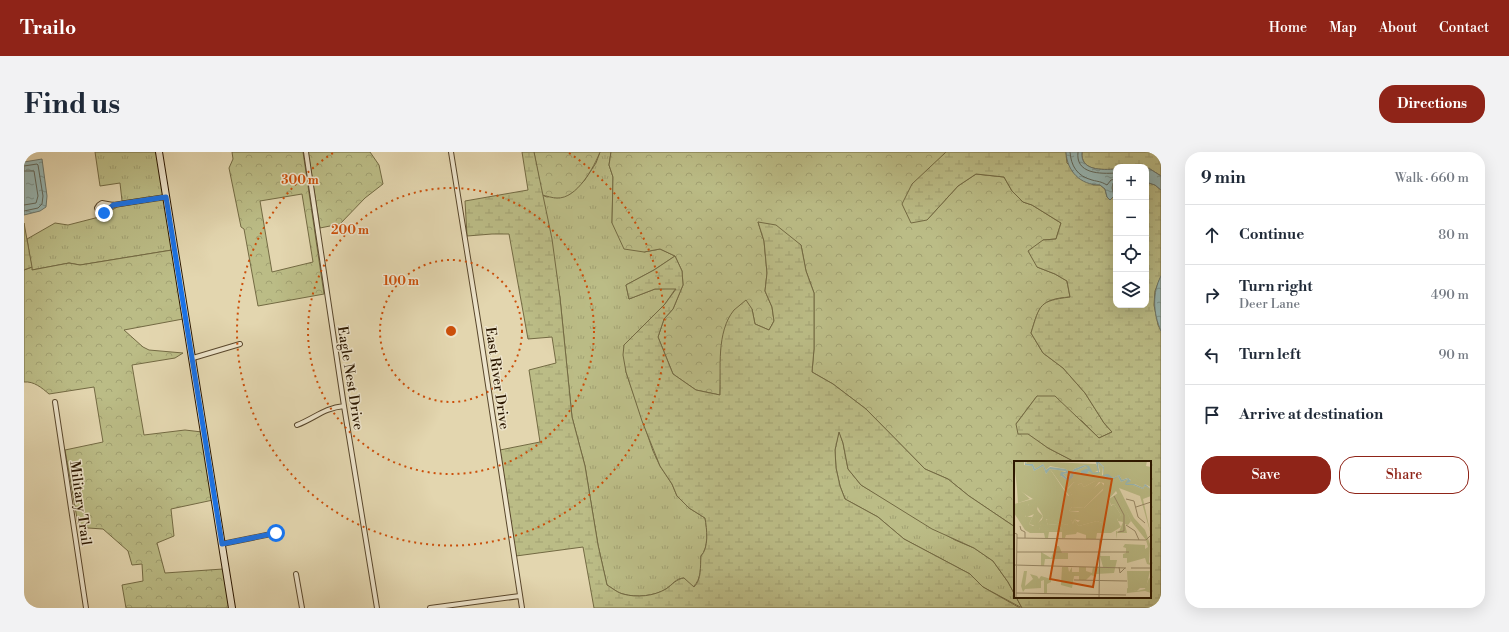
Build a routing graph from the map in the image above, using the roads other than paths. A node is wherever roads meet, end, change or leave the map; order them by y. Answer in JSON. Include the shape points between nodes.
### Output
{"nodes":[{"id":1,"x":159,"y":152,"type":"edge"},
{"id":2,"x":306,"y":152,"type":"edge"},
{"id":3,"x":451,"y":152,"type":"edge"},
{"id":4,"x":166,"y":197,"type":"junction"},
{"id":5,"x":113,"y":205,"type":"dead end"},
{"id":6,"x":240,"y":344,"type":"dead end"},
{"id":7,"x":193,"y":358,"type":"junction"},
{"id":8,"x":55,"y":402,"type":"dead end"},
{"id":9,"x":344,"y":406,"type":"junction"},
{"id":10,"x":297,"y":425,"type":"dead end"},
{"id":11,"x":276,"y":533,"type":"dead end"},
{"id":12,"x":222,"y":544,"type":"junction"},
{"id":13,"x":296,"y":574,"type":"dead end"},
{"id":14,"x":520,"y":596,"type":"junction"},
{"id":15,"x":86,"y":608,"type":"edge"},
{"id":16,"x":232,"y":608,"type":"edge"},
{"id":17,"x":302,"y":608,"type":"edge"},
{"id":18,"x":377,"y":608,"type":"edge"},
{"id":19,"x":430,"y":608,"type":"edge"},
{"id":20,"x":522,"y":608,"type":"edge"}],
"edges":[{"from":1,"to":4,"type":"street"},
{"from":2,"to":9,"type":"street","name":"Eagle Nest Drive"},
{"from":3,"to":14,"type":"street","name":"East River Drive"},
{"from":4,"to":5,"type":"street"},
{"from":4,"to":7,"type":"street"},
{"from":6,"to":7,"type":"street"},
{"from":7,"to":12,"type":"street"},
{"from":8,"to":15,"type":"street","name":"Military Trail"},
{"from":9,"to":10,"type":"street","via":[[325,410],[307,422]]},
{"from":9,"to":18,"type":"street","name":"Eagle Nest Drive"},
{"from":11,"to":12,"type":"street"},
{"from":12,"to":16,"type":"street"},
{"from":13,"to":17,"type":"street"},
{"from":14,"to":19,"type":"street"},
{"from":14,"to":20,"type":"street","name":"East River Drive"}]}
